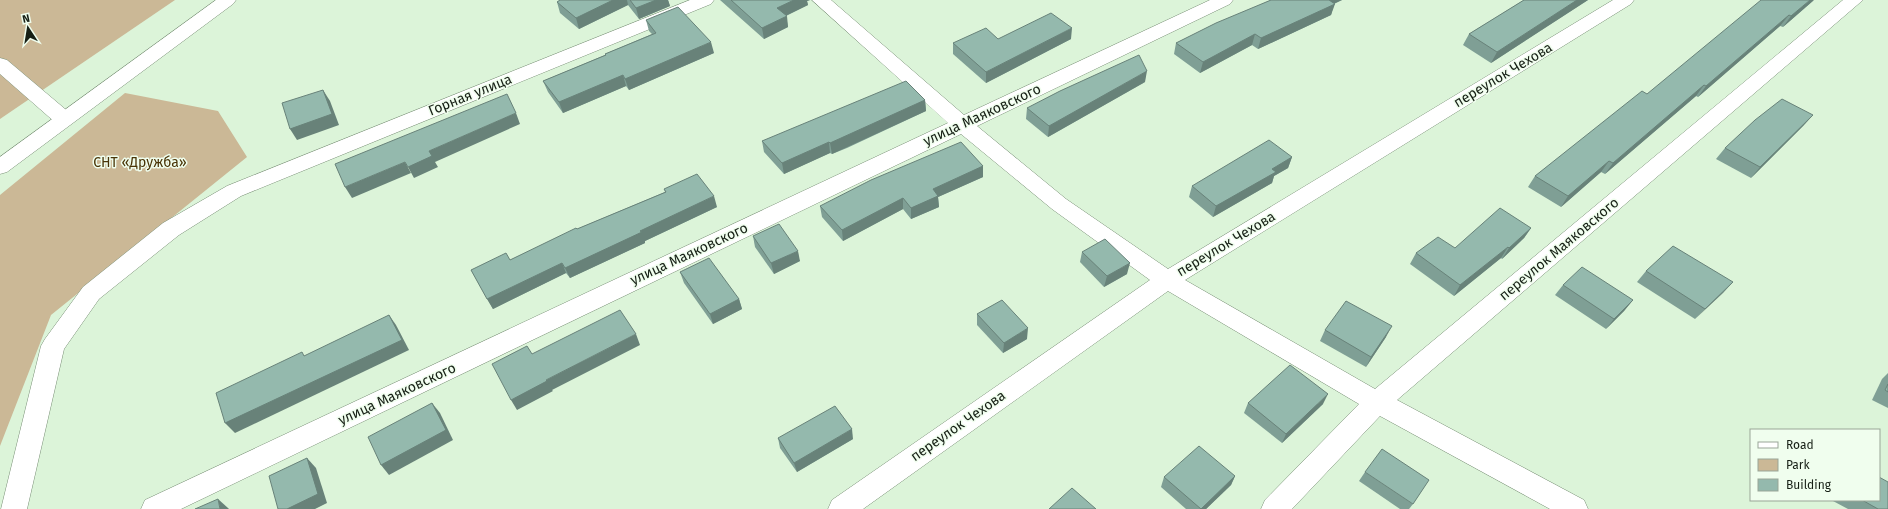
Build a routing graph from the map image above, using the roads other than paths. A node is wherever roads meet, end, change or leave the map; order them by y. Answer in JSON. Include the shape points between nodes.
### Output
{"nodes":[{"id":1,"x":227,"y":0,"type":"edge"},
{"id":2,"x":705,"y":0,"type":"edge"},
{"id":3,"x":821,"y":0,"type":"edge"},
{"id":4,"x":1224,"y":0,"type":"edge"},
{"id":5,"x":1626,"y":0,"type":"edge"},
{"id":6,"x":1854,"y":0,"type":"edge"},
{"id":7,"x":0,"y":64,"type":"edge"},
{"id":8,"x":64,"y":119,"type":"junction"},
{"id":9,"x":962,"y":124,"type":"junction"},
{"id":10,"x":0,"y":167,"type":"edge"},
{"id":11,"x":1167,"y":280,"type":"junction"},
{"id":12,"x":1377,"y":402,"type":"junction"},
{"id":13,"x":14,"y":509,"type":"edge"},
{"id":14,"x":154,"y":509,"type":"edge"},
{"id":15,"x":841,"y":509,"type":"edge"},
{"id":16,"x":1274,"y":509,"type":"edge"},
{"id":17,"x":1575,"y":509,"type":"edge"}],
"edges":[{"from":1,"to":8,"type":"street"},
{"from":2,"to":13,"type":"street","name":"Горная улица","via":[[234,191],[171,229],[91,293],[52,346]]},
{"from":3,"to":9,"type":"street"},
{"from":4,"to":9,"type":"street","name":"улица Маяковского"},
{"from":5,"to":11,"type":"street","name":"переулок Чехова"},
{"from":6,"to":12,"type":"street","name":"переулок Маяковского"},
{"from":7,"to":8,"type":"street"},
{"from":8,"to":10,"type":"street"},
{"from":9,"to":11,"type":"street","via":[[1059,204]]},
{"from":9,"to":14,"type":"street","name":"улица Маяковского"},
{"from":11,"to":12,"type":"street"},
{"from":11,"to":15,"type":"street","name":"переулок Чехова"},
{"from":12,"to":16,"type":"street","name":"переулок Маяковского"},
{"from":12,"to":17,"type":"street"}]}
